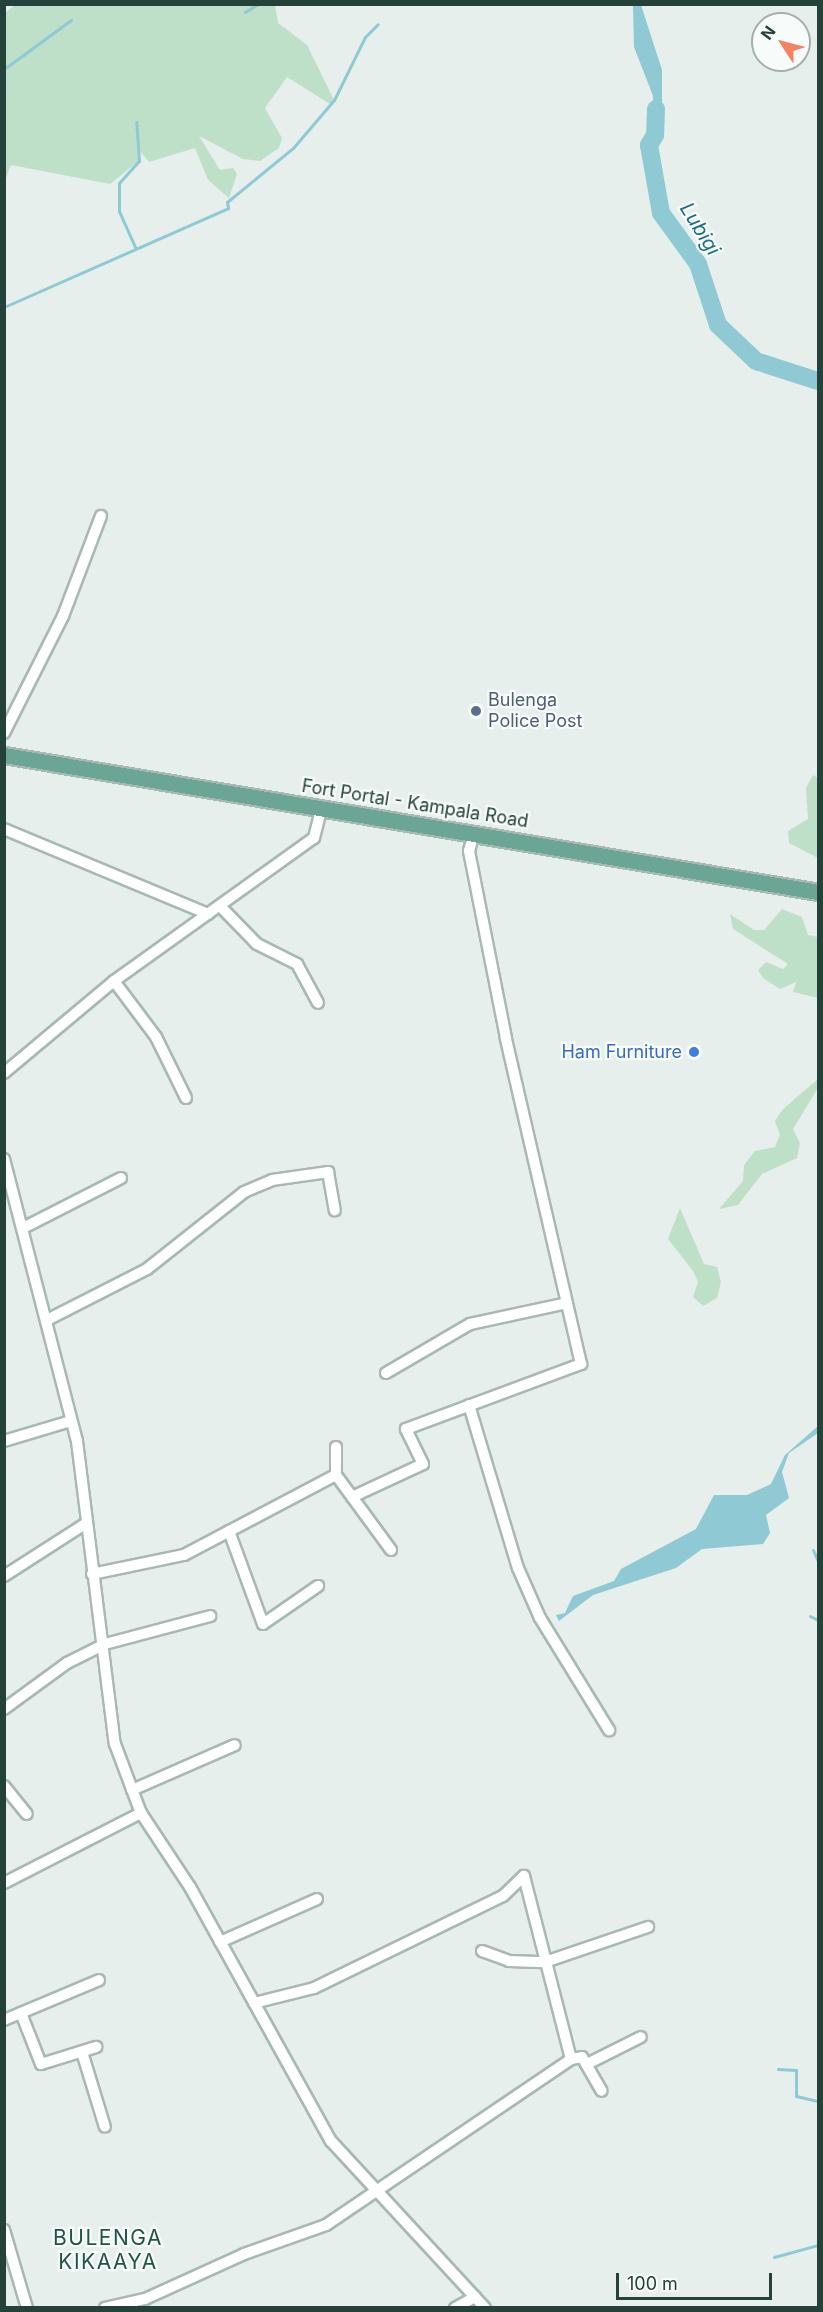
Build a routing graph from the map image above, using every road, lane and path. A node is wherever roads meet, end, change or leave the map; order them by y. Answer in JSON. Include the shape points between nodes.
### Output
{"nodes":[{"id":1,"x":101,"y":516,"type":"dead end"},
{"id":2,"x":4,"y":733,"type":"edge"},
{"id":3,"x":4,"y":755,"type":"edge"},
{"id":4,"x":321,"y":809,"type":"junction"},
{"id":5,"x":4,"y":829,"type":"edge"},
{"id":6,"x":474,"y":833,"type":"junction"},
{"id":7,"x":819,"y":892,"type":"edge"},
{"id":8,"x":220,"y":906,"type":"junction"},
{"id":9,"x":208,"y":914,"type":"junction"},
{"id":10,"x":114,"y":981,"type":"junction"},
{"id":11,"x":318,"y":1003,"type":"dead end"},
{"id":12,"x":4,"y":1073,"type":"edge"},
{"id":13,"x":186,"y":1098,"type":"dead end"},
{"id":14,"x":4,"y":1159,"type":"edge"},
{"id":15,"x":121,"y":1178,"type":"dead end"},
{"id":16,"x":335,"y":1210,"type":"dead end"},
{"id":17,"x":23,"y":1228,"type":"junction"},
{"id":18,"x":567,"y":1303,"type":"junction"},
{"id":19,"x":47,"y":1320,"type":"junction"},
{"id":20,"x":386,"y":1373,"type":"dead end"},
{"id":21,"x":469,"y":1406,"type":"junction"},
{"id":22,"x":71,"y":1421,"type":"junction"},
{"id":23,"x":4,"y":1441,"type":"edge"},
{"id":24,"x":336,"y":1447,"type":"dead end"},
{"id":25,"x":336,"y":1474,"type":"junction"},
{"id":26,"x":352,"y":1497,"type":"junction"},
{"id":27,"x":85,"y":1524,"type":"junction"},
{"id":28,"x":229,"y":1531,"type":"junction"},
{"id":29,"x":391,"y":1550,"type":"dead end"},
{"id":30,"x":92,"y":1574,"type":"junction"},
{"id":31,"x":4,"y":1576,"type":"edge"},
{"id":32,"x":318,"y":1586,"type":"dead end"},
{"id":33,"x":210,"y":1616,"type":"dead end"},
{"id":34,"x":105,"y":1644,"type":"junction"},
{"id":35,"x":4,"y":1709,"type":"edge"},
{"id":36,"x":609,"y":1730,"type":"dead end"},
{"id":37,"x":235,"y":1745,"type":"dead end"},
{"id":38,"x":4,"y":1785,"type":"edge"},
{"id":39,"x":132,"y":1790,"type":"junction"},
{"id":40,"x":141,"y":1813,"type":"junction"},
{"id":41,"x":27,"y":1814,"type":"dead end"},
{"id":42,"x":4,"y":1883,"type":"edge"},
{"id":43,"x":317,"y":1899,"type":"dead end"},
{"id":44,"x":648,"y":1927,"type":"dead end"},
{"id":45,"x":220,"y":1942,"type":"junction"},
{"id":46,"x":482,"y":1951,"type":"dead end"},
{"id":47,"x":545,"y":1962,"type":"junction"},
{"id":48,"x":99,"y":1980,"type":"dead end"},
{"id":49,"x":254,"y":2003,"type":"junction"},
{"id":50,"x":21,"y":2013,"type":"junction"},
{"id":51,"x":4,"y":2020,"type":"edge"},
{"id":52,"x":642,"y":2037,"type":"dead end"},
{"id":53,"x":96,"y":2047,"type":"dead end"},
{"id":54,"x":82,"y":2052,"type":"junction"},
{"id":55,"x":571,"y":2059,"type":"junction"},
{"id":56,"x":588,"y":2064,"type":"junction"},
{"id":57,"x":602,"y":2091,"type":"dead end"},
{"id":58,"x":105,"y":2127,"type":"dead end"},
{"id":59,"x":378,"y":2187,"type":"junction"},
{"id":60,"x":4,"y":2230,"type":"edge"},
{"id":61,"x":475,"y":2297,"type":"junction"},
{"id":62,"x":27,"y":2307,"type":"edge"},
{"id":63,"x":105,"y":2307,"type":"edge"},
{"id":64,"x":455,"y":2307,"type":"edge"},
{"id":65,"x":485,"y":2307,"type":"edge"}],
"edges":[{"from":1,"to":2,"type":"street","via":[[63,616]]},
{"from":3,"to":4,"type":"main road","name":"Fort Portal - Kampala Road"},
{"from":4,"to":6,"type":"main road","name":"Fort Portal - Kampala Road"},
{"from":4,"to":8,"type":"street","via":[[314,838]]},
{"from":5,"to":9,"type":"street"},
{"from":6,"to":7,"type":"main road","name":"Fort Portal - Kampala Road"},
{"from":6,"to":18,"type":"street","via":[[469,851],[503,1026]]},
{"from":8,"to":9,"type":"street"},
{"from":8,"to":11,"type":"street","via":[[257,944],[297,964]]},
{"from":9,"to":10,"type":"street"},
{"from":10,"to":12,"type":"street"},
{"from":10,"to":13,"type":"street","via":[[156,1037]]},
{"from":14,"to":17,"type":"street"},
{"from":15,"to":17,"type":"street"},
{"from":16,"to":19,"type":"street","via":[[328,1172],[272,1180],[244,1192],[147,1269]]},
{"from":17,"to":19,"type":"street"},
{"from":18,"to":20,"type":"street","via":[[470,1324]]},
{"from":18,"to":21,"type":"street","via":[[581,1364]]},
{"from":19,"to":22,"type":"street","via":[[48,1342]]},
{"from":21,"to":26,"type":"street","via":[[406,1429],[423,1464]]},
{"from":21,"to":36,"type":"street","via":[[518,1568],[540,1618]]},
{"from":22,"to":23,"type":"street"},
{"from":22,"to":27,"type":"street"},
{"from":24,"to":25,"type":"street"},
{"from":25,"to":26,"type":"street"},
{"from":25,"to":28,"type":"street"},
{"from":26,"to":29,"type":"street"},
{"from":27,"to":30,"type":"street"},
{"from":27,"to":31,"type":"street"},
{"from":28,"to":30,"type":"street","via":[[184,1555]]},
{"from":28,"to":32,"type":"street","via":[[263,1624]]},
{"from":30,"to":34,"type":"street"},
{"from":33,"to":34,"type":"street"},
{"from":34,"to":35,"type":"street","via":[[67,1663]]},
{"from":34,"to":39,"type":"street","via":[[115,1744]]},
{"from":37,"to":39,"type":"street"},
{"from":38,"to":41,"type":"street"},
{"from":39,"to":40,"type":"street"},
{"from":40,"to":42,"type":"street"},
{"from":40,"to":45,"type":"street"},
{"from":43,"to":45,"type":"street"},
{"from":44,"to":47,"type":"street"},
{"from":45,"to":49,"type":"street"},
{"from":46,"to":47,"type":"street","via":[[509,1961]]},
{"from":47,"to":49,"type":"street","via":[[524,1876],[503,1896],[314,1988]]},
{"from":47,"to":55,"type":"street"},
{"from":48,"to":50,"type":"street"},
{"from":49,"to":59,"type":"street","via":[[331,2141]]},
{"from":50,"to":51,"type":"street"},
{"from":50,"to":54,"type":"street","via":[[41,2064]]},
{"from":52,"to":56,"type":"street"},
{"from":53,"to":54,"type":"street"},
{"from":54,"to":58,"type":"street"},
{"from":55,"to":56,"type":"street","via":[[582,2057]]},
{"from":55,"to":59,"type":"street"},
{"from":56,"to":57,"type":"street"},
{"from":59,"to":61,"type":"street"},
{"from":59,"to":63,"type":"street","via":[[326,2225],[244,2254],[145,2299]]},
{"from":60,"to":62,"type":"street"},
{"from":61,"to":64,"type":"street"},
{"from":61,"to":65,"type":"street"}]}
